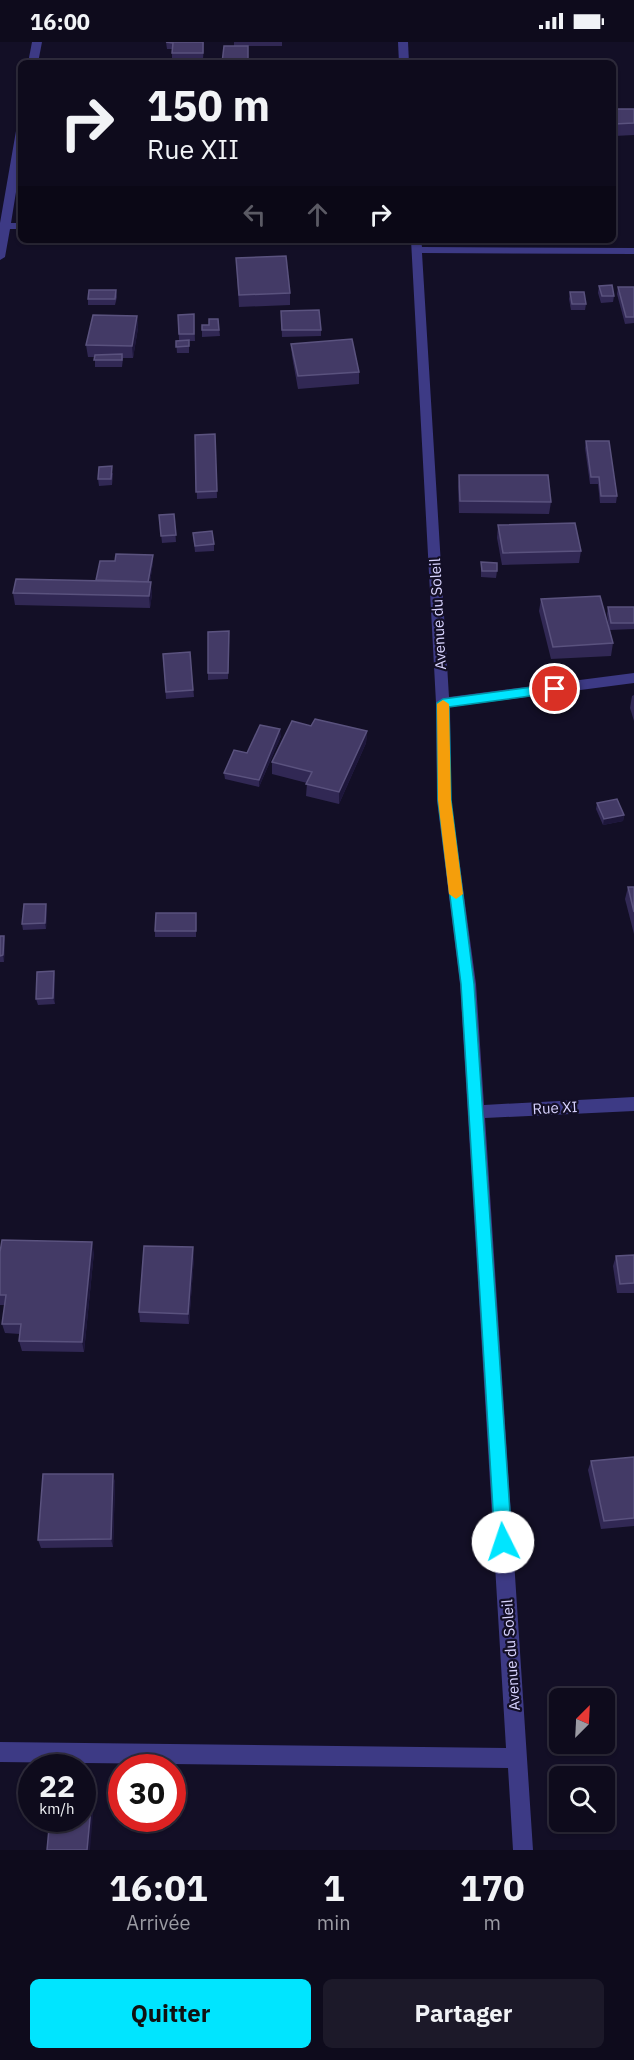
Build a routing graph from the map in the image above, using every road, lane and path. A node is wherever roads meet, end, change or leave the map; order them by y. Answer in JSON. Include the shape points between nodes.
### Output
{"nodes":[{"id":1,"x":37,"y":42,"type":"edge"},
{"id":2,"x":403,"y":42,"type":"edge"},
{"id":3,"x":34,"y":60,"type":"edge"},
{"id":4,"x":405,"y":60,"type":"edge"},
{"id":5,"x":18,"y":146,"type":"edge"},
{"id":6,"x":2,"y":226,"type":"edge"},
{"id":7,"x":18,"y":226,"type":"edge"},
{"id":8,"x":416,"y":245,"type":"edge"},
{"id":9,"x":634,"y":251,"type":"edge"},
{"id":10,"x":0,"y":257,"type":"edge"},
{"id":11,"x":634,"y":678,"type":"edge"},
{"id":12,"x":443,"y":703,"type":"junction"},
{"id":13,"x":634,"y":1104,"type":"edge"},
{"id":14,"x":475,"y":1112,"type":"junction"},
{"id":15,"x":0,"y":1752,"type":"edge"},
{"id":16,"x":518,"y":1758,"type":"junction"},
{"id":17,"x":523,"y":1850,"type":"edge"}],
"edges":[{"from":1,"to":3,"type":"street"},
{"from":2,"to":4,"type":"street"},
{"from":5,"to":6,"type":"street"},
{"from":6,"to":7,"type":"street"},
{"from":6,"to":10,"type":"street"},
{"from":8,"to":9,"type":"street"},
{"from":8,"to":12,"type":"street","name":"Avenue du Soleil"},
{"from":11,"to":12,"type":"street"},
{"from":12,"to":14,"type":"street","name":"Avenue du Soleil","via":[[444,800],[468,984]]},
{"from":13,"to":14,"type":"street","name":"Rue XI"},
{"from":14,"to":16,"type":"street","name":"Avenue du Soleil"},
{"from":15,"to":16,"type":"street"},
{"from":16,"to":17,"type":"street","name":"Avenue du Soleil"}]}
